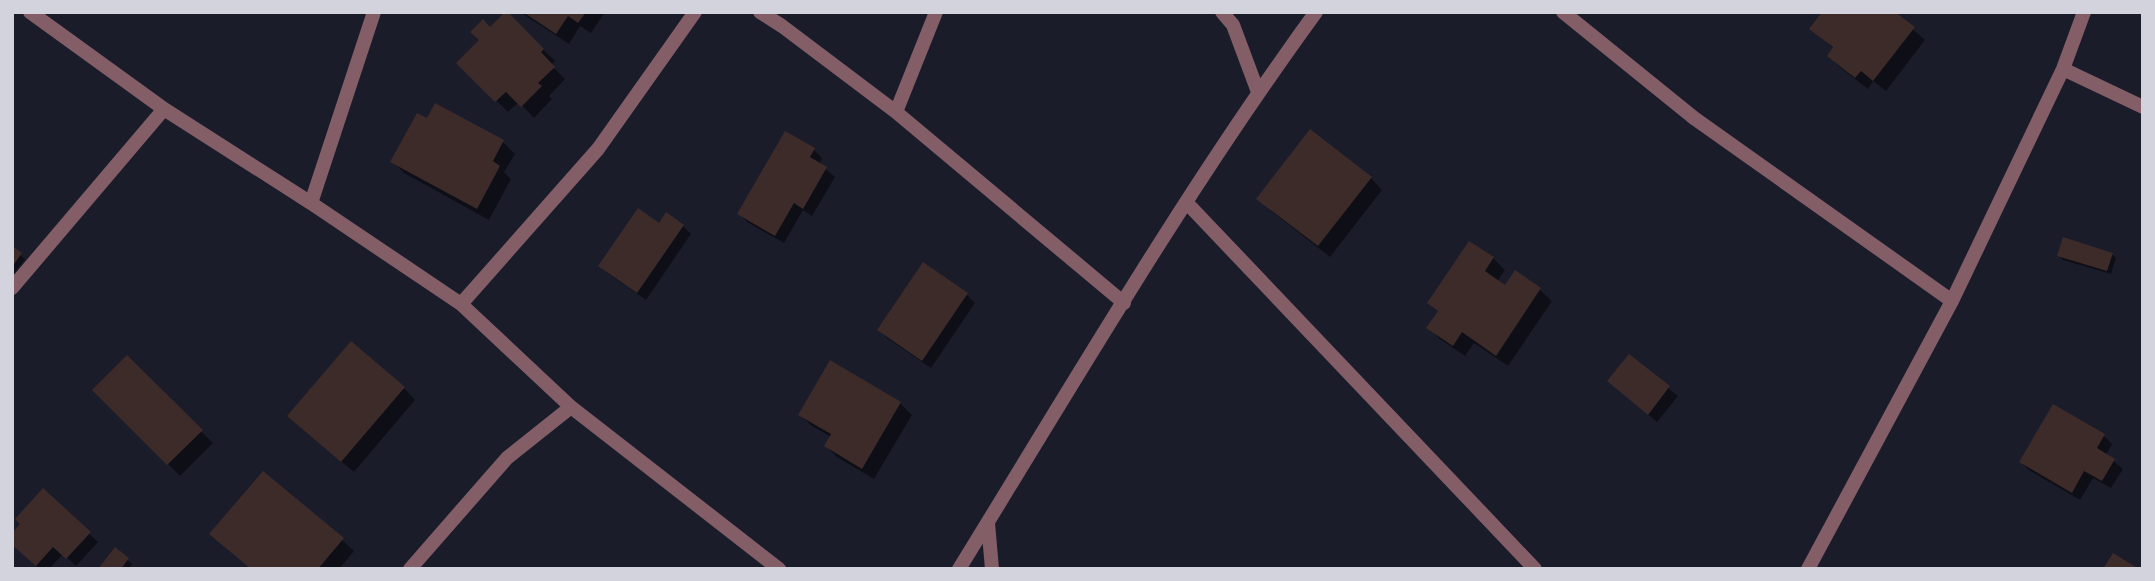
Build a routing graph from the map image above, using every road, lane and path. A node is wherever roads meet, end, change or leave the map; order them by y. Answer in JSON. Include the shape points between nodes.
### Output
{"nodes":[{"id":1,"x":30,"y":12,"type":"edge"},
{"id":2,"x":374,"y":12,"type":"edge"},
{"id":3,"x":695,"y":12,"type":"edge"},
{"id":4,"x":760,"y":12,"type":"edge"},
{"id":5,"x":936,"y":12,"type":"edge"},
{"id":6,"x":1222,"y":12,"type":"edge"},
{"id":7,"x":1316,"y":12,"type":"edge"},
{"id":8,"x":1563,"y":12,"type":"edge"},
{"id":9,"x":2084,"y":12,"type":"edge"},
{"id":10,"x":2063,"y":69,"type":"junction"},
{"id":11,"x":1258,"y":92,"type":"junction"},
{"id":12,"x":2143,"y":107,"type":"edge"},
{"id":13,"x":163,"y":109,"type":"junction"},
{"id":14,"x":896,"y":112,"type":"junction"},
{"id":15,"x":1186,"y":202,"type":"junction"},
{"id":16,"x":311,"y":203,"type":"junction"},
{"id":17,"x":12,"y":288,"type":"edge"},
{"id":18,"x":1952,"y":301,"type":"junction"},
{"id":19,"x":1124,"y":303,"type":"junction"},
{"id":20,"x":461,"y":304,"type":"junction"},
{"id":21,"x":571,"y":407,"type":"junction"},
{"id":22,"x":988,"y":523,"type":"junction"},
{"id":23,"x":410,"y":569,"type":"edge"},
{"id":24,"x":779,"y":569,"type":"edge"},
{"id":25,"x":959,"y":569,"type":"edge"},
{"id":26,"x":992,"y":569,"type":"edge"},
{"id":27,"x":1535,"y":569,"type":"edge"},
{"id":28,"x":1808,"y":569,"type":"edge"}],
"edges":[{"from":1,"to":13,"type":"street"},
{"from":2,"to":16,"type":"street"},
{"from":3,"to":20,"type":"street","via":[[598,149]]},
{"from":4,"to":14,"type":"street"},
{"from":5,"to":14,"type":"street"},
{"from":6,"to":11,"type":"street","via":[[1233,25]]},
{"from":7,"to":11,"type":"street"},
{"from":8,"to":18,"type":"street","via":[[1694,118]]},
{"from":9,"to":10,"type":"street"},
{"from":10,"to":12,"type":"street"},
{"from":10,"to":18,"type":"street"},
{"from":11,"to":15,"type":"street"},
{"from":13,"to":16,"type":"street"},
{"from":13,"to":17,"type":"street"},
{"from":14,"to":19,"type":"street"},
{"from":15,"to":19,"type":"street"},
{"from":15,"to":27,"type":"street"},
{"from":16,"to":20,"type":"street"},
{"from":18,"to":28,"type":"street"},
{"from":19,"to":22,"type":"street"},
{"from":20,"to":21,"type":"street"},
{"from":21,"to":23,"type":"street","via":[[507,458]]},
{"from":21,"to":24,"type":"street"},
{"from":22,"to":25,"type":"street"},
{"from":22,"to":26,"type":"street"}]}
